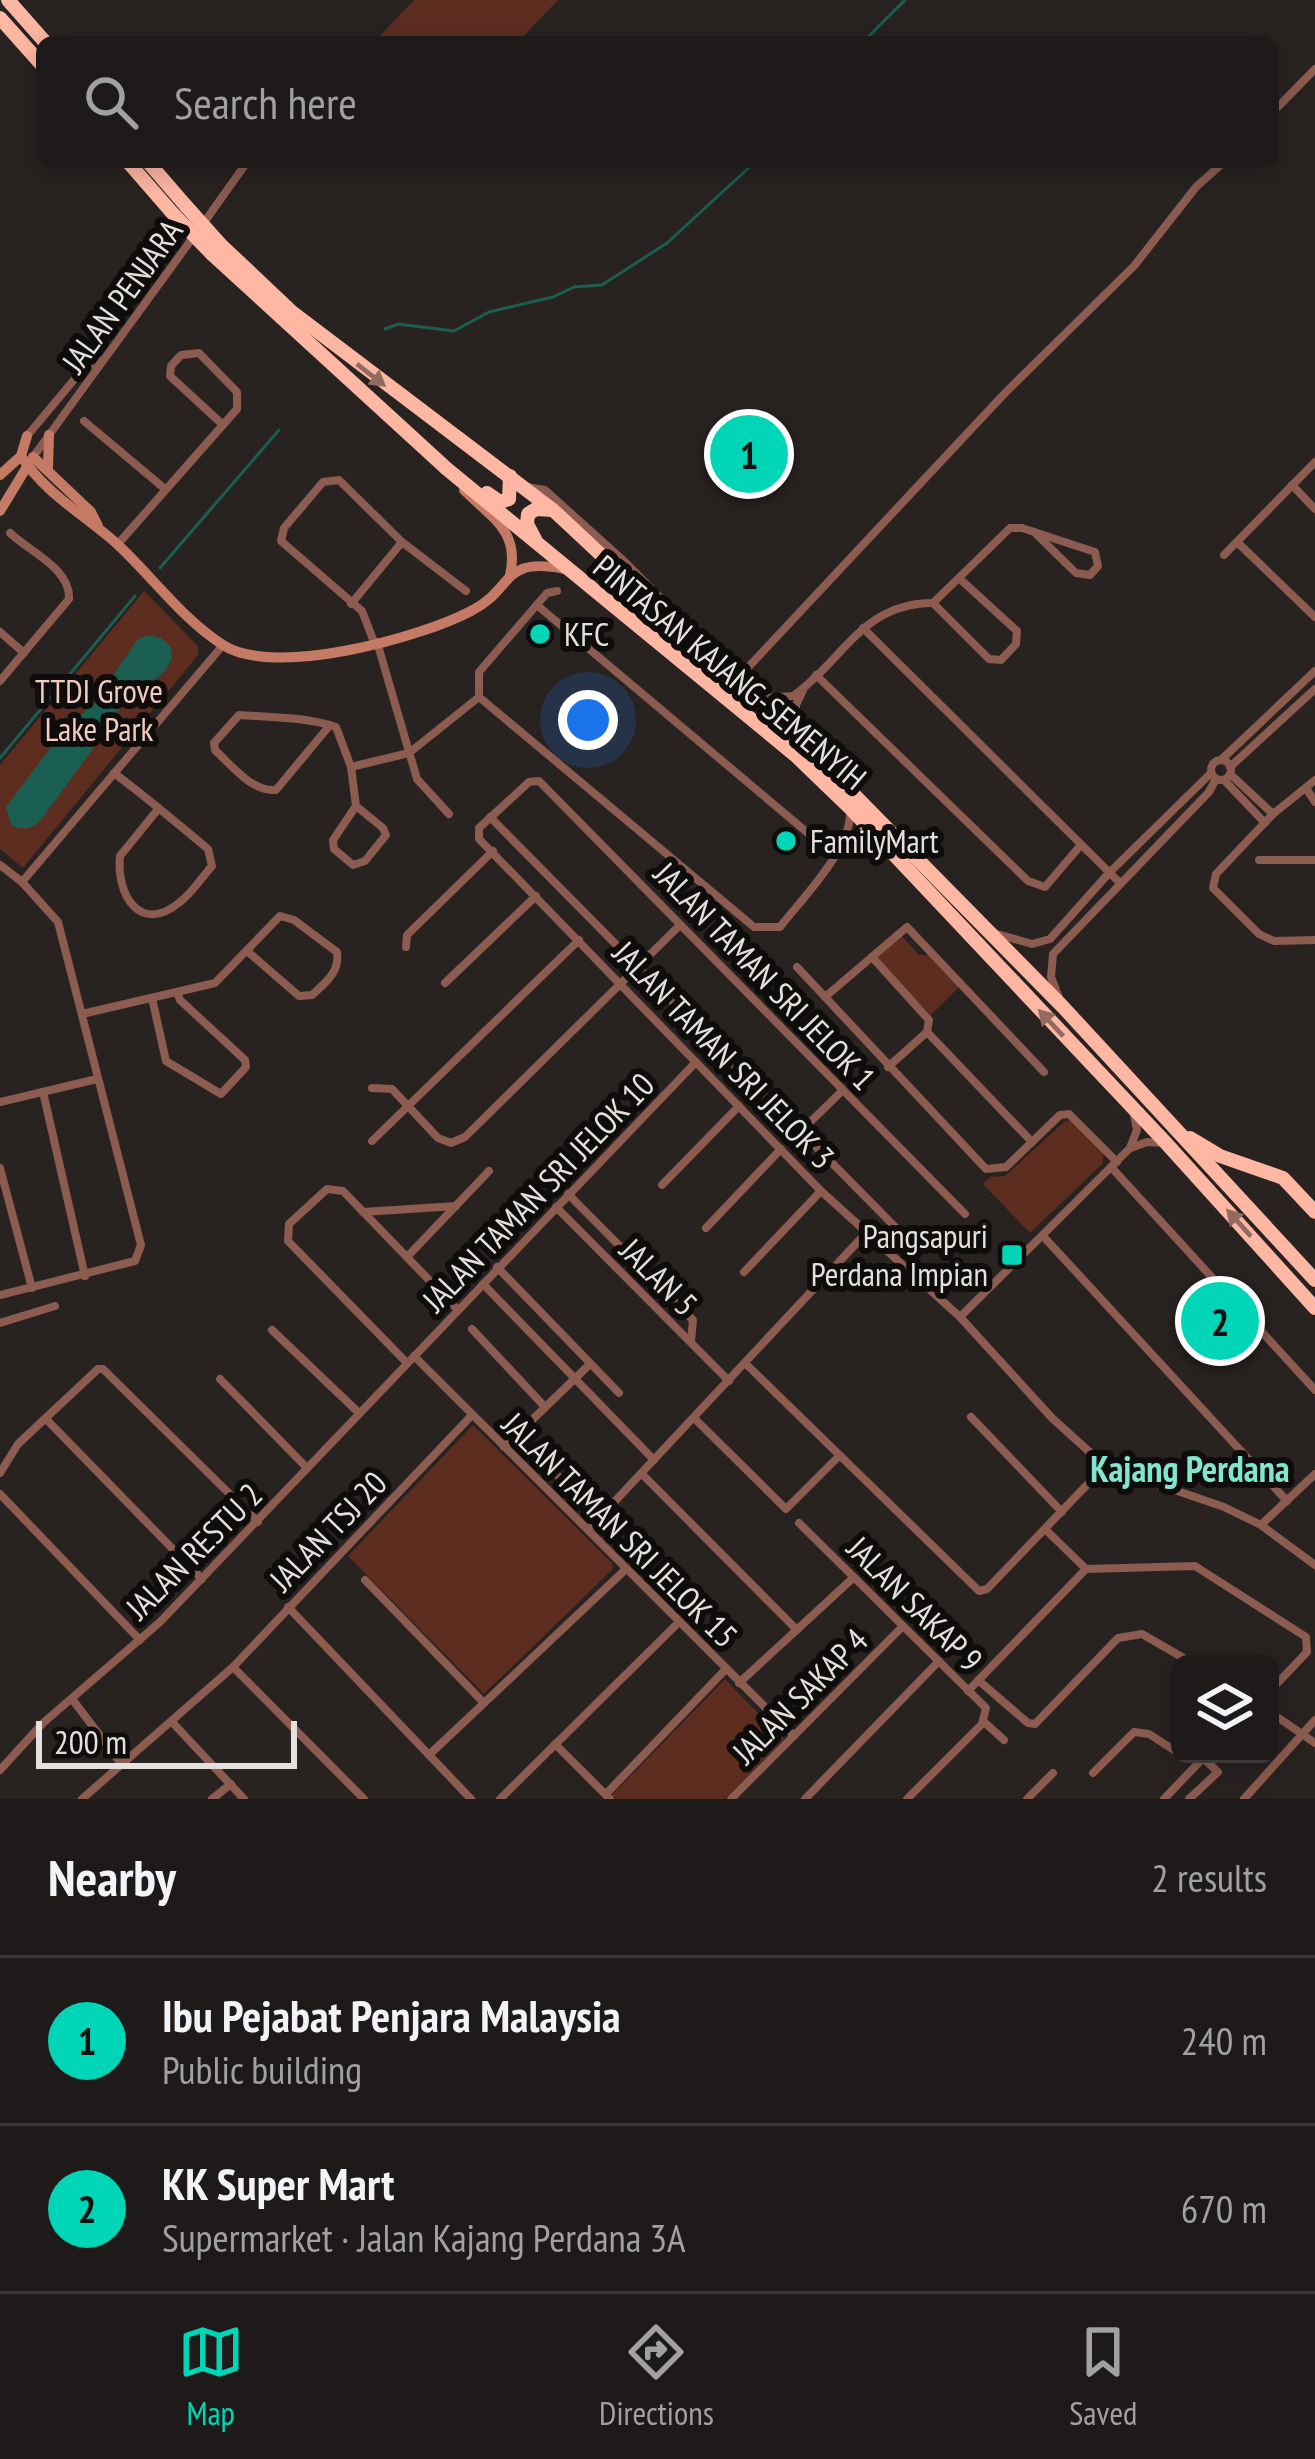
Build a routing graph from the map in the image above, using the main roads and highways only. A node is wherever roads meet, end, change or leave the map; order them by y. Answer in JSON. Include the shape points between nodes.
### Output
{"nodes":[{"id":1,"x":8,"y":0,"type":"edge"},
{"id":2,"x":0,"y":18,"type":"edge"},
{"id":3,"x":40,"y":36,"type":"edge"},
{"id":4,"x":36,"y":58,"type":"edge"},
{"id":5,"x":134,"y":168,"type":"edge"},
{"id":6,"x":152,"y":168,"type":"edge"},
{"id":7,"x":181,"y":211,"type":"junction"},
{"id":8,"x":216,"y":249,"type":"junction"},
{"id":9,"x":403,"y":430,"type":"junction"},
{"id":10,"x":510,"y":476,"type":"junction"},
{"id":11,"x":553,"y":510,"type":"junction"},
{"id":12,"x":546,"y":552,"type":"junction"},
{"id":13,"x":1180,"y":1133,"type":"junction"},
{"id":14,"x":1315,"y":1212,"type":"edge"},
{"id":15,"x":1315,"y":1280,"type":"edge"},
{"id":16,"x":1315,"y":1308,"type":"edge"}],
"edges":[{"from":1,"to":3,"type":"highway"},
{"from":2,"to":4,"type":"highway"},
{"from":5,"to":7,"type":"highway"},
{"from":6,"to":7,"type":"highway"},
{"from":7,"to":8,"type":"highway","name":"PINTASAN KAJANG-SEMENYIH","bridge":true},
{"from":8,"to":9,"type":"highway","name":"PINTASAN KAJANG-SEMENYIH"},
{"from":8,"to":10,"type":"highway","name":"PINTASAN KAJANG-SEMENYIH","one_way":true},
{"from":9,"to":10,"type":"highway","via":[[500,502],[512,494]]},
{"from":9,"to":12,"type":"highway","name":"PINTASAN KAJANG-SEMENYIH"},
{"from":10,"to":11,"type":"highway","name":"PINTASAN KAJANG-SEMENYIH"},
{"from":11,"to":12,"type":"highway","via":[[536,508],[526,519]]},
{"from":11,"to":13,"type":"highway","name":"PINTASAN KAJANG-SEMENYIH","via":[[806,746]]},
{"from":16,"to":12,"type":"highway","name":"PINTASAN KAJANG-SEMENYIH","one_way":true,"via":[[850,808]]},
{"from":13,"to":14,"type":"highway","via":[[1283,1178]]},
{"from":13,"to":15,"type":"highway","name":"PINTASAN KAJANG-SEMENYIH"}]}
